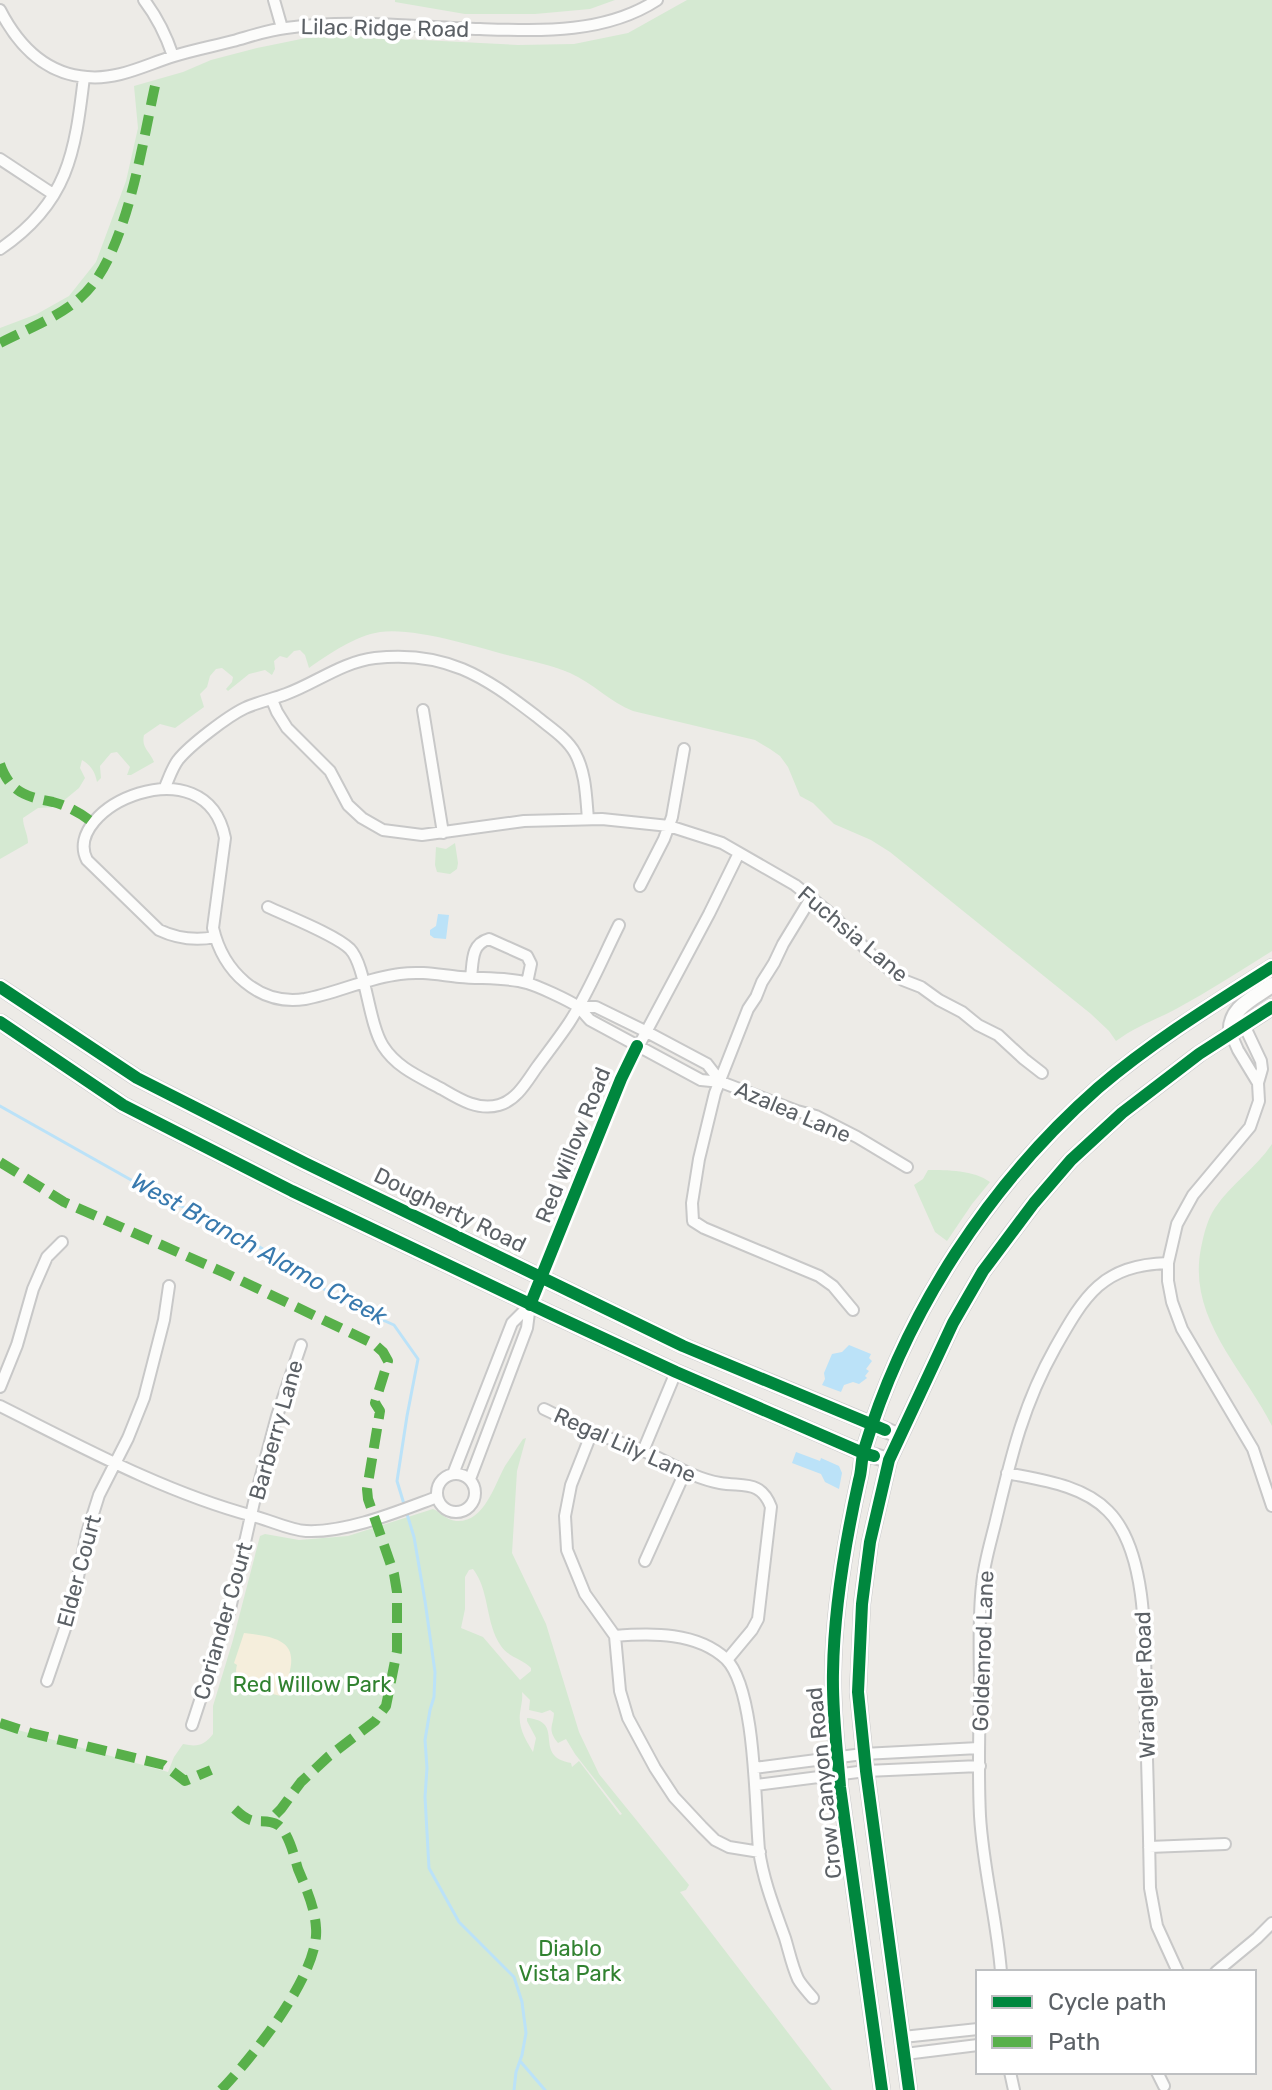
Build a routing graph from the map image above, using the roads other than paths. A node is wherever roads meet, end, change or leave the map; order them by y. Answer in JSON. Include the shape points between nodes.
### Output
{"nodes":[{"id":1,"x":144,"y":0,"type":"edge"},
{"id":2,"x":274,"y":0,"type":"edge"},
{"id":3,"x":657,"y":0,"type":"edge"},
{"id":4,"x":0,"y":10,"type":"edge"},
{"id":5,"x":282,"y":28,"type":"junction"},
{"id":6,"x":173,"y":56,"type":"junction"},
{"id":7,"x":84,"y":77,"type":"junction"},
{"id":8,"x":0,"y":159,"type":"edge"},
{"id":9,"x":53,"y":194,"type":"junction"},
{"id":10,"x":0,"y":249,"type":"edge"},
{"id":11,"x":272,"y":700,"type":"junction"},
{"id":12,"x":423,"y":710,"type":"dead end"},
{"id":13,"x":684,"y":749,"type":"dead end"},
{"id":14,"x":165,"y":787,"type":"junction"},
{"id":15,"x":588,"y":819,"type":"junction"},
{"id":16,"x":669,"y":826,"type":"junction"},
{"id":17,"x":443,"y":833,"type":"junction"},
{"id":18,"x":739,"y":853,"type":"junction"},
{"id":19,"x":640,"y":886,"type":"dead end"},
{"id":20,"x":811,"y":898,"type":"junction"},
{"id":21,"x":268,"y":907,"type":"dead end"},
{"id":22,"x":619,"y":925,"type":"dead end"},
{"id":23,"x":215,"y":937,"type":"junction"},
{"id":24,"x":1272,"y":967,"type":"edge"},
{"id":25,"x":471,"y":978,"type":"junction"},
{"id":26,"x":363,"y":982,"type":"junction"},
{"id":27,"x":527,"y":983,"type":"junction"},
{"id":28,"x":1272,"y":985,"type":"edge"},
{"id":29,"x":0,"y":987,"type":"edge"},
{"id":30,"x":578,"y":1007,"type":"junction"},
{"id":31,"x":1272,"y":1007,"type":"edge"},
{"id":32,"x":0,"y":1022,"type":"edge"},
{"id":33,"x":1237,"y":1029,"type":"junction"},
{"id":34,"x":645,"y":1031,"type":"junction"},
{"id":35,"x":637,"y":1046,"type":"junction"},
{"id":36,"x":1042,"y":1073,"type":"dead end"},
{"id":37,"x":721,"y":1082,"type":"junction"},
{"id":38,"x":1258,"y":1083,"type":"junction"},
{"id":39,"x":907,"y":1167,"type":"dead end"},
{"id":40,"x":62,"y":1242,"type":"dead end"},
{"id":41,"x":1168,"y":1263,"type":"junction"},
{"id":42,"x":542,"y":1276,"type":"junction"},
{"id":43,"x":169,"y":1286,"type":"dead end"},
{"id":44,"x":530,"y":1305,"type":"junction"},
{"id":45,"x":853,"y":1310,"type":"dead end"},
{"id":46,"x":301,"y":1345,"type":"dead end"},
{"id":47,"x":676,"y":1372,"type":"junction"},
{"id":48,"x":0,"y":1387,"type":"edge"},
{"id":49,"x":0,"y":1406,"type":"edge"},
{"id":50,"x":544,"y":1409,"type":"dead end"},
{"id":51,"x":873,"y":1425,"type":"junction"},
{"id":52,"x":592,"y":1432,"type":"junction"},
{"id":53,"x":900,"y":1436,"type":"junction"},
{"id":54,"x":643,"y":1451,"type":"junction"},
{"id":55,"x":863,"y":1453,"type":"junction"},
{"id":56,"x":889,"y":1460,"type":"junction"},
{"id":57,"x":114,"y":1464,"type":"junction"},
{"id":58,"x":685,"y":1472,"type":"junction"},
{"id":59,"x":1007,"y":1473,"type":"junction"},
{"id":60,"x":453,"y":1474,"type":"junction"},
{"id":61,"x":470,"y":1479,"type":"junction"},
{"id":62,"x":437,"y":1497,"type":"junction"},
{"id":63,"x":1272,"y":1506,"type":"edge"},
{"id":64,"x":252,"y":1515,"type":"junction"},
{"id":65,"x":645,"y":1561,"type":"dead end"},
{"id":66,"x":615,"y":1636,"type":"junction"},
{"id":67,"x":727,"y":1660,"type":"junction"},
{"id":68,"x":47,"y":1681,"type":"dead end"},
{"id":69,"x":192,"y":1725,"type":"dead end"},
{"id":70,"x":979,"y":1748,"type":"junction"},
{"id":71,"x":863,"y":1754,"type":"junction"},
{"id":72,"x":838,"y":1757,"type":"junction"},
{"id":73,"x":980,"y":1766,"type":"junction"},
{"id":74,"x":754,"y":1768,"type":"junction"},
{"id":75,"x":866,"y":1771,"type":"junction"},
{"id":76,"x":839,"y":1774,"type":"junction"},
{"id":77,"x":756,"y":1785,"type":"junction"},
{"id":78,"x":1225,"y":1844,"type":"dead end"},
{"id":79,"x":1149,"y":1847,"type":"junction"},
{"id":80,"x":760,"y":1852,"type":"junction"},
{"id":81,"x":1272,"y":1923,"type":"edge"},
{"id":82,"x":1001,"y":1970,"type":"edge"},
{"id":83,"x":1177,"y":1970,"type":"edge"},
{"id":84,"x":1218,"y":1970,"type":"edge"},
{"id":85,"x":813,"y":1998,"type":"dead end"},
{"id":86,"x":976,"y":2029,"type":"edge"},
{"id":87,"x":903,"y":2037,"type":"junction"},
{"id":88,"x":976,"y":2045,"type":"edge"},
{"id":89,"x":905,"y":2054,"type":"junction"},
{"id":90,"x":1158,"y":2074,"type":"edge"},
{"id":91,"x":1164,"y":2086,"type":"dead end"},
{"id":92,"x":882,"y":2090,"type":"edge"},
{"id":93,"x":909,"y":2090,"type":"edge"}],
"edges":[{"from":1,"to":6,"type":"street"},
{"from":2,"to":5,"type":"street"},
{"from":3,"to":5,"type":"street","name":"Lilac Ridge Road","via":[[608,22],[579,28]]},
{"from":4,"to":7,"type":"street","name":"Lilac Ridge Road","via":[[26,50],[57,71]]},
{"from":5,"to":6,"type":"street","name":"Lilac Ridge Road"},
{"from":6,"to":7,"type":"street","name":"Lilac Ridge Road","via":[[109,78]]},
{"from":7,"to":9,"type":"street","via":[[72,155]]},
{"from":8,"to":9,"type":"street"},
{"from":9,"to":10,"type":"street","via":[[33,223]]},
{"from":11,"to":14,"type":"street","via":[[245,708],[190,749],[177,761]]},
{"from":11,"to":15,"type":"street","via":[[344,666],[374,658],[453,665],[508,695],[574,752],[583,772]]},
{"from":11,"to":17,"type":"street","name":"Fuchsia Lane","via":[[287,728],[330,771],[348,805],[362,818],[396,833]]},
{"from":12,"to":17,"type":"street"},
{"from":13,"to":16,"type":"street"},
{"from":14,"to":23,"type":"street","via":[[207,804],[223,828]]},
{"from":14,"to":23,"type":"street","via":[[142,791],[101,815],[87,831],[83,852],[159,930],[192,940]]},
{"from":15,"to":16,"type":"street","name":"Fuchsia Lane"},
{"from":15,"to":17,"type":"street","name":"Fuchsia Lane","via":[[524,821]]},
{"from":16,"to":18,"type":"street","name":"Fuchsia Lane"},
{"from":16,"to":19,"type":"street"},
{"from":18,"to":20,"type":"street","name":"Fuchsia Lane"},
{"from":18,"to":34,"type":"street","name":"Red Willow Road"},
{"from":20,"to":36,"type":"street","name":"Fuchsia Lane","via":[[903,980],[998,1035]]},
{"from":20,"to":37,"type":"street","via":[[748,1009]]},
{"from":21,"to":26,"type":"street","via":[[349,948]]},
{"from":22,"to":30,"type":"street"},
{"from":23,"to":26,"type":"street","via":[[236,975],[273,997],[306,998]]},
{"from":24,"to":51,"type":"main road","name":"Crow Canyon Road","via":[[1134,1059],[1048,1136],[996,1196],[926,1301]]},
{"from":25,"to":26,"type":"street","via":[[424,972]]},
{"from":25,"to":27,"type":"street"},
{"from":25,"to":27,"type":"street","via":[[474,950],[489,939],[527,956]]},
{"from":26,"to":30,"type":"street","via":[[375,1028],[390,1056],[475,1106],[501,1105],[519,1091]]},
{"from":27,"to":30,"type":"street"},
{"from":28,"to":33,"type":"main road","via":[[1238,1009],[1230,1023]]},
{"from":29,"to":42,"type":"main road","name":"Dougherty Road","via":[[137,1078]]},
{"from":30,"to":34,"type":"street","name":"Azalea Lane","via":[[596,1007]]},
{"from":30,"to":35,"type":"street","name":"Azalea Lane","via":[[590,1020]]},
{"from":31,"to":33,"type":"main road","name":"Crow Canyon Road"},
{"from":32,"to":44,"type":"main road","via":[[123,1105]]},
{"from":33,"to":38,"type":"street","via":[[1238,1050]]},
{"from":33,"to":38,"type":"street","via":[[1261,1061]]},
{"from":33,"to":53,"type":"main road","name":"Crow Canyon Road","via":[[1122,1113],[1034,1203],[983,1271],[953,1323]]},
{"from":34,"to":35,"type":"street","name":"Red Willow Road"},
{"from":34,"to":37,"type":"street","name":"Azalea Lane","via":[[707,1064]]},
{"from":35,"to":37,"type":"street","name":"Azalea Lane","via":[[701,1080]]},
{"from":35,"to":42,"type":"street","name":"Red Willow Road"},
{"from":37,"to":39,"type":"street","name":"Azalea Lane","via":[[816,1116]]},
{"from":37,"to":45,"type":"street","via":[[699,1159],[693,1221],[819,1276]]},
{"from":38,"to":41,"type":"street","via":[[1259,1101],[1250,1127],[1193,1195],[1177,1224]]},
{"from":40,"to":48,"type":"street","via":[[47,1257],[33,1289]]},
{"from":41,"to":59,"type":"street","name":"Goldenrod Lane","via":[[1137,1265],[1117,1273],[1085,1299],[1028,1402]]},
{"from":41,"to":63,"type":"street","via":[[1172,1302],[1182,1329],[1253,1449]]},
{"from":42,"to":44,"type":"street","name":"Red Willow Road"},
{"from":42,"to":51,"type":"main road","name":"Dougherty Road","via":[[683,1346]]},
{"from":43,"to":57,"type":"street","name":"Elder Court","via":[[144,1398]]},
{"from":44,"to":47,"type":"main road"},
{"from":44,"to":60,"type":"street","name":"Red Willow Road","via":[[512,1323]]},
{"from":44,"to":61,"type":"street","name":"Red Willow Road","via":[[527,1328]]},
{"from":46,"to":64,"type":"street","name":"Barberry Lane"},
{"from":47,"to":54,"type":"street"},
{"from":47,"to":55,"type":"main road"},
{"from":49,"to":57,"type":"street"},
{"from":50,"to":52,"type":"street","name":"Regal Lily Lane"},
{"from":51,"to":53,"type":"main road","name":"Dougherty Road"},
{"from":51,"to":55,"type":"main road","name":"Crow Canyon Road"},
{"from":52,"to":54,"type":"street","name":"Regal Lily Lane"},
{"from":52,"to":66,"type":"street","via":[[571,1485],[565,1516],[567,1550],[585,1594]]},
{"from":53,"to":56,"type":"main road","name":"Crow Canyon Road"},
{"from":54,"to":58,"type":"street","name":"Regal Lily Lane"},
{"from":55,"to":56,"type":"main road"},
{"from":55,"to":72,"type":"main road","name":"Crow Canyon Road","via":[[836,1610]]},
{"from":56,"to":71,"type":"main road","name":"Crow Canyon Road","via":[[862,1604],[858,1692]]},
{"from":57,"to":64,"type":"street"},
{"from":57,"to":68,"type":"street","name":"Elder Court","via":[[87,1533],[71,1611]]},
{"from":58,"to":65,"type":"street"},
{"from":58,"to":67,"type":"street","name":"Regal Lily Lane","via":[[759,1489],[771,1507],[758,1619]]},
{"from":59,"to":70,"type":"street","name":"Goldenrod Lane","via":[[982,1584]]},
{"from":59,"to":79,"type":"street","name":"Wrangler Road","via":[[1087,1495],[1109,1511],[1126,1535],[1143,1605]]},
{"from":60,"to":61,"type":"street"},
{"from":60,"to":62,"type":"street","via":[[440,1482]]},
{"from":61,"to":62,"type":"street","via":[[475,1496],[466,1510],[450,1512]]},
{"from":62,"to":64,"type":"street","via":[[329,1530],[304,1531]]},
{"from":64,"to":69,"type":"street","name":"Coriander Court","via":[[230,1609]]},
{"from":66,"to":67,"type":"street","via":[[680,1638],[703,1644]]},
{"from":66,"to":80,"type":"street","via":[[628,1718],[674,1797],[715,1840]]},
{"from":67,"to":74,"type":"street","via":[[745,1702]]},
{"from":70,"to":71,"type":"street"},
{"from":70,"to":73,"type":"street","name":"Goldenrod Lane"},
{"from":71,"to":72,"type":"street"},
{"from":71,"to":75,"type":"main road","name":"Crow Canyon Road"},
{"from":72,"to":74,"type":"street"},
{"from":72,"to":76,"type":"main road","name":"Crow Canyon Road"},
{"from":73,"to":75,"type":"street"},
{"from":73,"to":82,"type":"street","name":"Goldenrod Lane","via":[[980,1817]]},
{"from":74,"to":77,"type":"street"},
{"from":75,"to":76,"type":"street"},
{"from":75,"to":87,"type":"main road","name":"Crow Canyon Road"},
{"from":76,"to":77,"type":"street"},
{"from":76,"to":92,"type":"main road","name":"Crow Canyon Road"},
{"from":77,"to":80,"type":"street"},
{"from":78,"to":79,"type":"street"},
{"from":79,"to":83,"type":"street","name":"Wrangler Road","via":[[1152,1907]]},
{"from":80,"to":85,"type":"street","via":[[799,1980]]},
{"from":81,"to":84,"type":"street"},
{"from":86,"to":87,"type":"street"},
{"from":87,"to":89,"type":"main road","name":"Crow Canyon Road"},
{"from":88,"to":89,"type":"street"},
{"from":89,"to":93,"type":"main road","name":"Crow Canyon Road"},
{"from":90,"to":91,"type":"street"}]}
